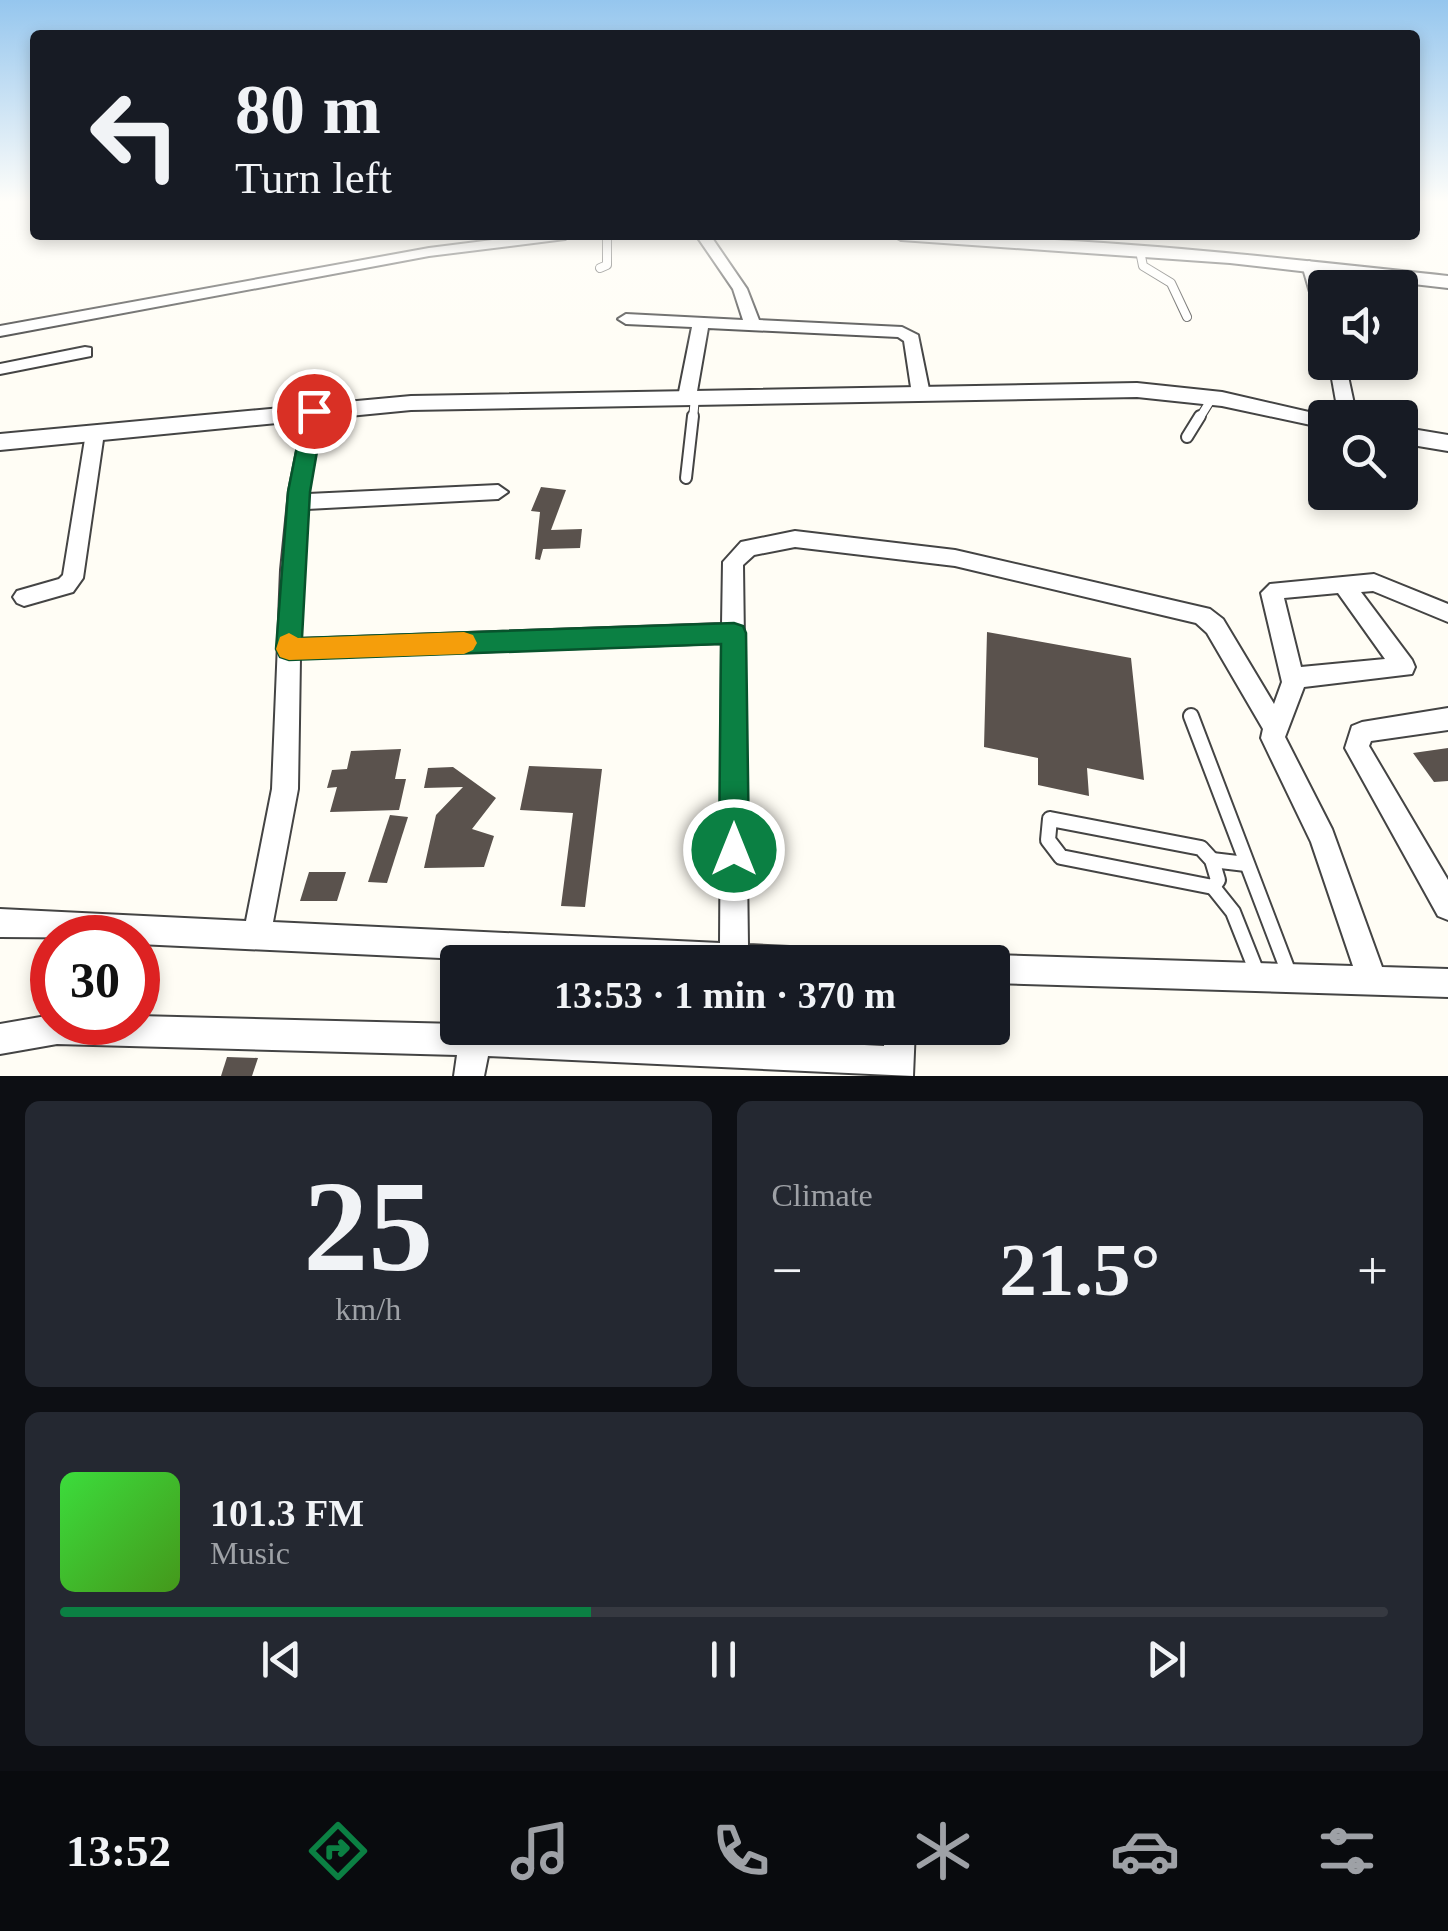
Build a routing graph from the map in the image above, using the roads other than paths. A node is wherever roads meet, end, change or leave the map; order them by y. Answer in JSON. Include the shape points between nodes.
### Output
{"nodes":[{"id":1,"x":422,"y":253,"type":"edge"},
{"id":2,"x":606,"y":253,"type":"edge"},
{"id":3,"x":715,"y":253,"type":"edge"},
{"id":4,"x":1141,"y":253,"type":"edge"},
{"id":5,"x":1176,"y":253,"type":"edge"},
{"id":6,"x":1309,"y":265,"type":"junction"},
{"id":7,"x":600,"y":268,"type":"dead end"},
{"id":8,"x":1311,"y":270,"type":"edge"},
{"id":9,"x":1448,"y":282,"type":"edge"},
{"id":10,"x":1188,"y":317,"type":"dead end"},
{"id":11,"x":626,"y":319,"type":"dead end"},
{"id":12,"x":702,"y":323,"type":"junction"},
{"id":13,"x":752,"y":325,"type":"junction"},
{"id":14,"x":0,"y":331,"type":"edge"},
{"id":15,"x":86,"y":352,"type":"dead end"},
{"id":16,"x":0,"y":369,"type":"edge"},
{"id":17,"x":921,"y":394,"type":"junction"},
{"id":18,"x":691,"y":397,"type":"junction"},
{"id":19,"x":1212,"y":398,"type":"junction"},
{"id":20,"x":314,"y":411,"type":"junction"},
{"id":21,"x":1308,"y":417,"type":"edge"},
{"id":22,"x":95,"y":433,"type":"junction"},
{"id":23,"x":1187,"y":437,"type":"dead end"},
{"id":24,"x":1418,"y":438,"type":"edge"},
{"id":25,"x":0,"y":442,"type":"edge"},
{"id":26,"x":1448,"y":443,"type":"edge"},
{"id":27,"x":686,"y":478,"type":"dead end"},
{"id":28,"x":498,"y":492,"type":"dead end"},
{"id":29,"x":298,"y":502,"type":"junction"},
{"id":30,"x":1343,"y":584,"type":"junction"},
{"id":31,"x":24,"y":597,"type":"dead end"},
{"id":32,"x":1448,"y":614,"type":"edge"},
{"id":33,"x":734,"y":633,"type":"junction"},
{"id":34,"x":289,"y":649,"type":"junction"},
{"id":35,"x":1292,"y":678,"type":"junction"},
{"id":36,"x":1191,"y":716,"type":"dead end"},
{"id":37,"x":1448,"y":719,"type":"edge"},
{"id":38,"x":1274,"y":726,"type":"junction"},
{"id":39,"x":1212,"y":860,"type":"junction"},
{"id":40,"x":1246,"y":864,"type":"junction"},
{"id":41,"x":1214,"y":887,"type":"junction"},
{"id":42,"x":1448,"y":906,"type":"edge"},
{"id":43,"x":0,"y":923,"type":"edge"},
{"id":44,"x":256,"y":933,"type":"junction"},
{"id":45,"x":734,"y":945,"type":"edge"},
{"id":46,"x":440,"y":950,"type":"edge"},
{"id":47,"x":1010,"y":969,"type":"edge"},
{"id":48,"x":1259,"y":976,"type":"junction"},
{"id":49,"x":1290,"y":977,"type":"junction"},
{"id":50,"x":1372,"y":979,"type":"junction"},
{"id":51,"x":1448,"y":982,"type":"edge"},
{"id":52,"x":440,"y":1034,"type":"edge"},
{"id":53,"x":0,"y":1039,"type":"edge"},
{"id":54,"x":474,"y":1045,"type":"edge"},
{"id":55,"x":609,"y":1045,"type":"edge"},
{"id":56,"x":898,"y":1069,"type":"edge"},
{"id":57,"x":469,"y":1076,"type":"edge"}],
"edges":[{"from":1,"to":14,"type":"street"},
{"from":2,"to":7,"type":"lane"},
{"from":3,"to":13,"type":"street","via":[[740,289]]},
{"from":4,"to":10,"type":"lane","via":[[1143,266],[1177,290]]},
{"from":5,"to":6,"type":"street"},
{"from":6,"to":8,"type":"street"},
{"from":6,"to":9,"type":"street"},
{"from":11,"to":12,"type":"street"},
{"from":12,"to":13,"type":"street"},
{"from":12,"to":18,"type":"street"},
{"from":13,"to":17,"type":"street","via":[[910,334]]},
{"from":15,"to":16,"type":"street"},
{"from":17,"to":18,"type":"street"},
{"from":17,"to":19,"type":"street","via":[[1137,390]]},
{"from":18,"to":20,"type":"street"},
{"from":18,"to":27,"type":"lane"},
{"from":19,"to":21,"type":"street"},
{"from":19,"to":23,"type":"lane"},
{"from":20,"to":22,"type":"street"},
{"from":20,"to":29,"type":"street"},
{"from":22,"to":25,"type":"street"},
{"from":22,"to":31,"type":"street","via":[[72,578],[66,586]]},
{"from":24,"to":26,"type":"street"},
{"from":28,"to":29,"type":"street"},
{"from":29,"to":34,"type":"street"},
{"from":30,"to":32,"type":"street","via":[[1380,583]]},
{"from":30,"to":35,"type":"street","via":[[1272,593]]},
{"from":30,"to":35,"type":"street","via":[[1404,668]]},
{"from":33,"to":34,"type":"street"},
{"from":33,"to":38,"type":"street","via":[[734,562],[748,548],[796,539],[955,558],[1202,615]]},
{"from":33,"to":45,"type":"street"},
{"from":34,"to":44,"type":"street","via":[[285,790]]},
{"from":35,"to":38,"type":"street","via":[[1292,695]]},
{"from":36,"to":40,"type":"lane"},
{"from":37,"to":42,"type":"street","via":[[1370,730],[1360,734],[1357,748]]},
{"from":38,"to":50,"type":"street","via":[[1323,838]]},
{"from":39,"to":40,"type":"lane"},
{"from":39,"to":41,"type":"lane"},
{"from":39,"to":41,"type":"lane","via":[[1200,848],[1056,819],[1046,825],[1048,844],[1060,857]]},
{"from":40,"to":49,"type":"lane"},
{"from":41,"to":48,"type":"lane","via":[[1233,912]]},
{"from":43,"to":44,"type":"street"},
{"from":44,"to":46,"type":"street"},
{"from":47,"to":48,"type":"street"},
{"from":48,"to":49,"type":"street"},
{"from":49,"to":50,"type":"street"},
{"from":50,"to":51,"type":"street"},
{"from":52,"to":53,"type":"street","via":[[57,1029]]},
{"from":54,"to":57,"type":"street"},
{"from":55,"to":56,"type":"street"}]}
